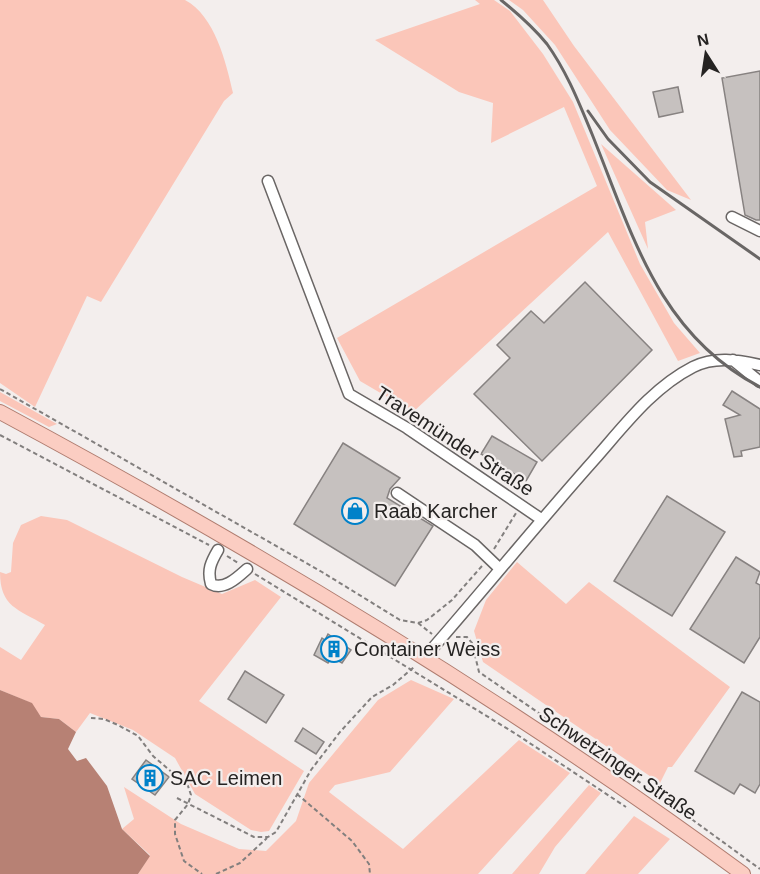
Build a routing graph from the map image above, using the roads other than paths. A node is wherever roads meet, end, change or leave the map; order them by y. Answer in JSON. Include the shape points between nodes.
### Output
{"nodes":[{"id":1,"x":268,"y":181,"type":"dead end"},
{"id":2,"x":732,"y":217,"type":"dead end"},
{"id":3,"x":760,"y":231,"type":"edge"},
{"id":4,"x":732,"y":360,"type":"junction"},
{"id":5,"x":760,"y":365,"type":"edge"},
{"id":6,"x":760,"y":382,"type":"edge"},
{"id":7,"x":0,"y":412,"type":"edge"},
{"id":8,"x":397,"y":493,"type":"dead end"},
{"id":9,"x":541,"y":519,"type":"junction"},
{"id":10,"x":218,"y":550,"type":"road end"},
{"id":11,"x":248,"y":569,"type":"road end"},
{"id":12,"x":500,"y":569,"type":"junction"},
{"id":13,"x":425,"y":657,"type":"junction"},
{"id":14,"x":743,"y":874,"type":"edge"}],
"edges":[{"from":1,"to":9,"type":"lane","name":"Travemünder Straße","via":[[349,394]]},
{"from":2,"to":3,"type":"lane"},
{"from":4,"to":5,"type":"lane"},
{"from":4,"to":6,"type":"lane"},
{"from":4,"to":9,"type":"lane","via":[[716,359],[695,366],[652,395]]},
{"from":7,"to":13,"type":"main road","name":"Schwetzinger Straße","via":[[81,455]]},
{"from":8,"to":12,"type":"lane","via":[[475,545]]},
{"from":9,"to":12,"type":"lane"},
{"from":10,"to":11,"type":"lane","via":[[208,573],[211,584],[223,586]]},
{"from":12,"to":13,"type":"lane"},
{"from":13,"to":14,"type":"main road","name":"Schwetzinger Straße"}]}
